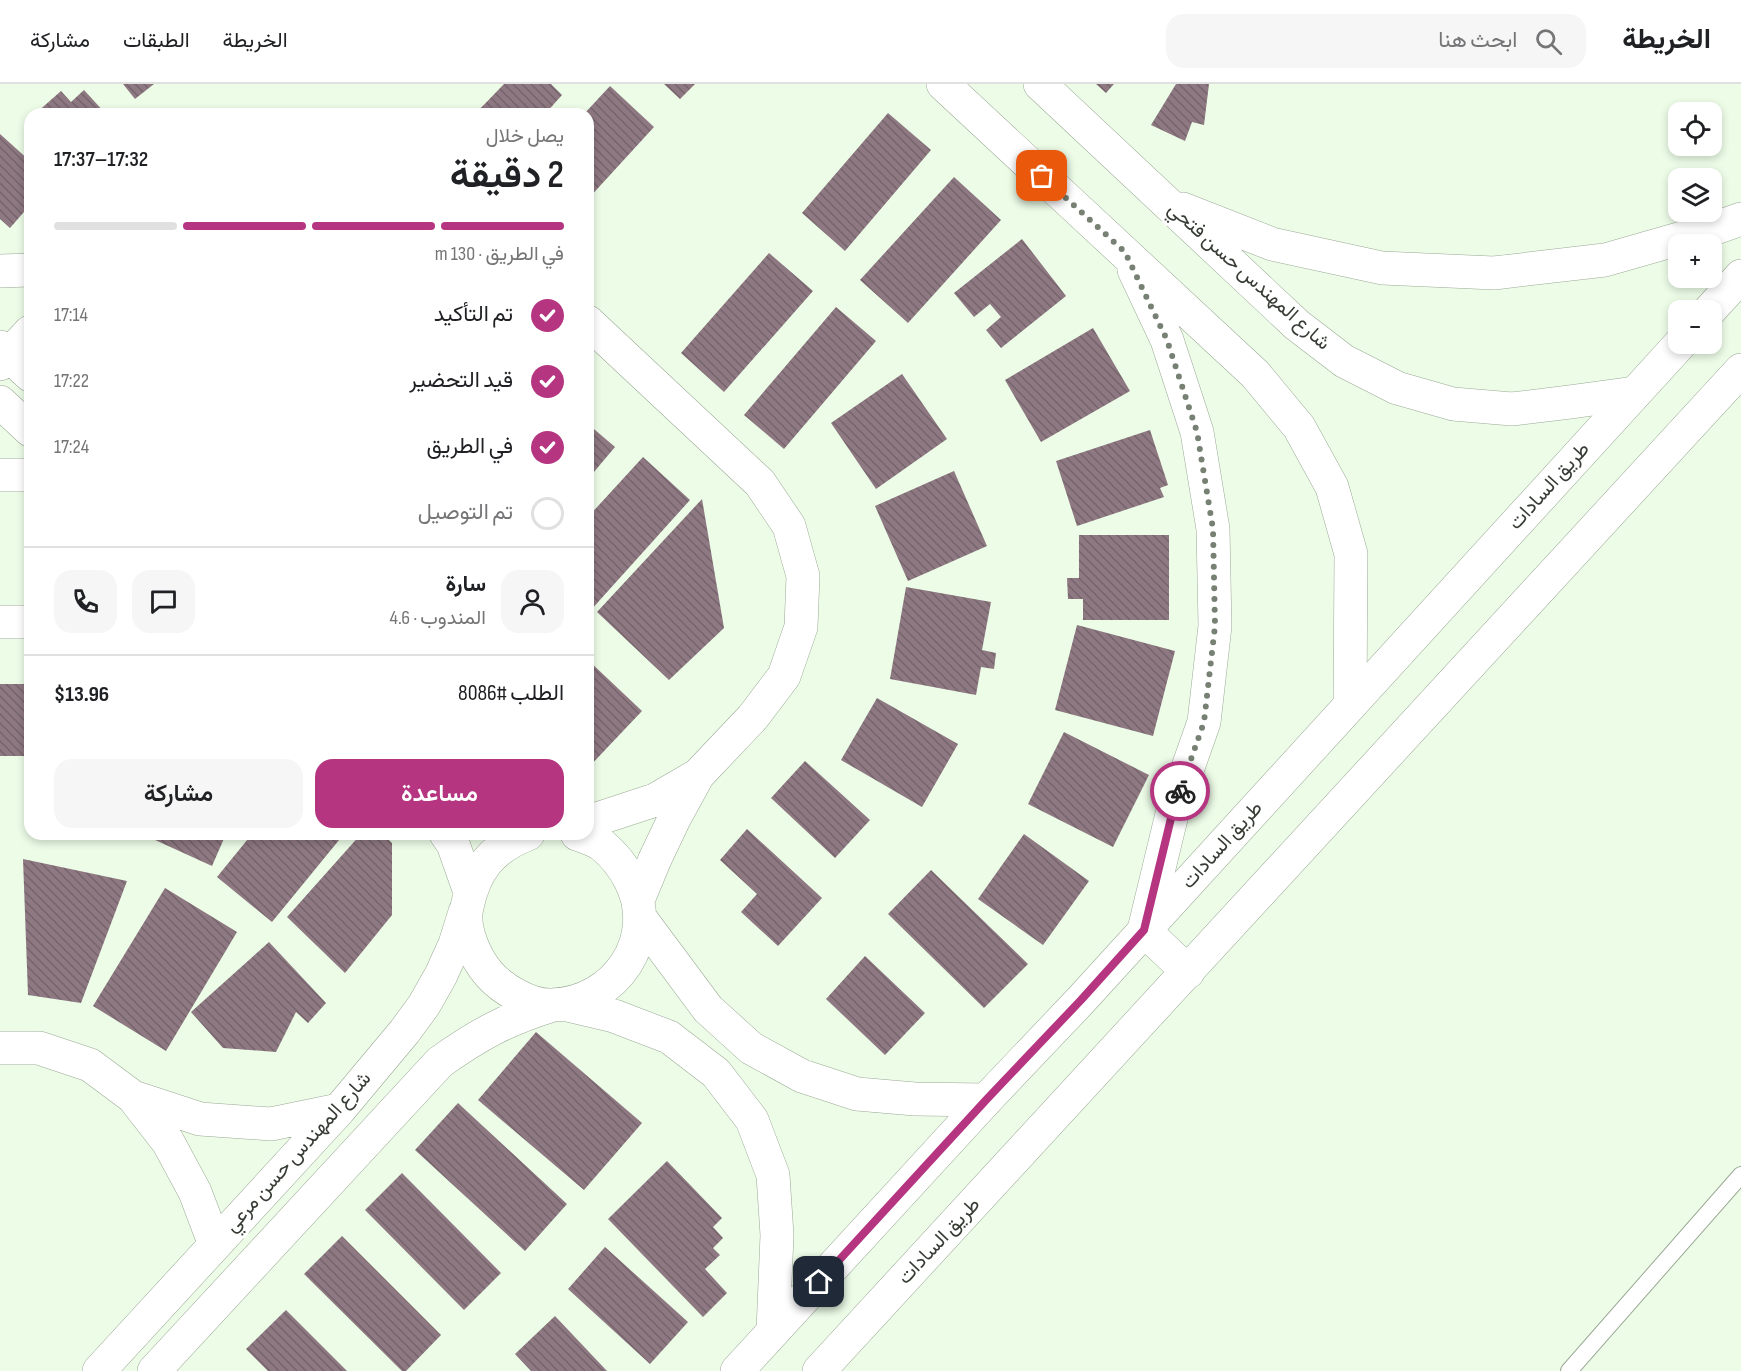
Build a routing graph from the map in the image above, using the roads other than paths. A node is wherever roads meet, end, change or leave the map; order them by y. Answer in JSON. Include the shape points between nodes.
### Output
{"nodes":[{"id":1,"x":943,"y":84,"type":"edge"},
{"id":2,"x":1040,"y":84,"type":"edge"},
{"id":3,"x":1168,"y":203,"type":"junction"},
{"id":4,"x":1741,"y":219,"type":"edge"},
{"id":5,"x":1125,"y":252,"type":"junction"},
{"id":6,"x":24,"y":270,"type":"edge"},
{"id":7,"x":0,"y":272,"type":"edge"},
{"id":8,"x":1741,"y":276,"type":"edge"},
{"id":9,"x":1719,"y":300,"type":"edge"},
{"id":10,"x":594,"y":328,"type":"edge"},
{"id":11,"x":1671,"y":354,"type":"edge"},
{"id":12,"x":1741,"y":370,"type":"edge"},
{"id":13,"x":1635,"y":393,"type":"junction"},
{"id":14,"x":0,"y":402,"type":"edge"},
{"id":15,"x":24,"y":424,"type":"edge"},
{"id":16,"x":0,"y":475,"type":"edge"},
{"id":17,"x":24,"y":475,"type":"edge"},
{"id":18,"x":0,"y":622,"type":"edge"},
{"id":19,"x":24,"y":622,"type":"edge"},
{"id":20,"x":1350,"y":704,"type":"junction"},
{"id":21,"x":698,"y":775,"type":"junction"},
{"id":22,"x":594,"y":820,"type":"edge"},
{"id":23,"x":450,"y":840,"type":"edge"},
{"id":24,"x":513,"y":840,"type":"edge"},
{"id":25,"x":591,"y":840,"type":"edge"},
{"id":26,"x":468,"y":902,"type":"junction"},
{"id":27,"x":640,"y":910,"type":"junction"},
{"id":28,"x":1144,"y":930,"type":"junction"},
{"id":29,"x":1188,"y":972,"type":"junction"},
{"id":30,"x":556,"y":1005,"type":"junction"},
{"id":31,"x":405,"y":1031,"type":"junction"},
{"id":32,"x":0,"y":1048,"type":"edge"},
{"id":33,"x":440,"y":1062,"type":"junction"},
{"id":34,"x":133,"y":1097,"type":"junction"},
{"id":35,"x":986,"y":1100,"type":"junction"},
{"id":36,"x":339,"y":1110,"type":"junction"},
{"id":37,"x":1741,"y":1175,"type":"edge"},
{"id":38,"x":215,"y":1245,"type":"junction"},
{"id":39,"x":774,"y":1331,"type":"junction"},
{"id":40,"x":99,"y":1371,"type":"edge"},
{"id":41,"x":154,"y":1371,"type":"edge"},
{"id":42,"x":736,"y":1371,"type":"edge"},
{"id":43,"x":819,"y":1371,"type":"edge"},
{"id":44,"x":1569,"y":1371,"type":"edge"}],
"edges":[{"from":1,"to":5,"type":"street"},
{"from":2,"to":3,"type":"street","name":"شارع المهندس حسن فتحي"},
{"from":3,"to":4,"type":"street","via":[[1272,244],[1382,268],[1494,273],[1605,260]]},
{"from":3,"to":13,"type":"street","name":"شارع المهندس حسن فتحي","via":[[1297,325],[1344,361],[1396,388],[1453,404],[1512,409]]},
{"from":5,"to":20,"type":"street","via":[[1255,374],[1299,427],[1332,488],[1351,554]]},
{"from":5,"to":28,"type":"street","via":[[1167,340],[1197,432],[1213,529],[1215,626],[1204,722],[1173,810]]},
{"from":6,"to":7,"type":"street"},
{"from":8,"to":9,"type":"street"},
{"from":10,"to":21,"type":"street","via":[[760,483],[789,526],[803,576],[801,627],[784,676],[753,717]]},
{"from":11,"to":13,"type":"street","name":"طريق السادات"},
{"from":12,"to":29,"type":"street","name":"طريق السادات"},
{"from":13,"to":20,"type":"street","name":"طريق السادات"},
{"from":14,"to":15,"type":"street"},
{"from":16,"to":17,"type":"street"},
{"from":18,"to":19,"type":"street"},
{"from":20,"to":28,"type":"street","name":"طريق السادات"},
{"from":21,"to":22,"type":"street","via":[[655,800]]},
{"from":21,"to":27,"type":"street","via":[[665,838]]},
{"from":23,"to":26,"type":"street"},
{"from":24,"to":26,"type":"street","name":"شارع المهندس حسن مرعي","via":[[493,854],[479,872]]},
{"from":25,"to":27,"type":"street","via":[[623,864]]},
{"from":26,"to":30,"type":"street","via":[[469,939],[480,964],[499,985],[523,999]]},
{"from":26,"to":31,"type":"street","name":"شارع المهندس حسن مرعي","via":[[441,975]]},
{"from":27,"to":30,"type":"street","via":[[639,934],[630,960],[612,981],[590,997]]},
{"from":27,"to":35,"type":"street","via":[[708,1009],[751,1048],[802,1076],[857,1094]]},
{"from":28,"to":29,"type":"street"},
{"from":28,"to":35,"type":"street","name":"طريق السادات"},
{"from":29,"to":43,"type":"street","name":"طريق السادات"},
{"from":30,"to":33,"type":"street","via":[[491,1028]]},
{"from":30,"to":39,"type":"street","via":[[614,1016],[669,1036],[716,1073],[752,1120],[773,1175],[777,1234]]},
{"from":31,"to":33,"type":"street","via":[[421,1037]]},
{"from":31,"to":36,"type":"street","name":"شارع المهندس حسن مرعي"},
{"from":32,"to":34,"type":"street","via":[[39,1048],[90,1065]]},
{"from":33,"to":41,"type":"street"},
{"from":34,"to":36,"type":"street","via":[[200,1119],[271,1124]]},
{"from":34,"to":38,"type":"street","via":[[168,1142],[195,1192]]},
{"from":35,"to":39,"type":"street","name":"طريق السادات"},
{"from":36,"to":38,"type":"street","name":"شارع المهندس حسن مرعي"},
{"from":37,"to":44,"type":"lane"},
{"from":38,"to":40,"type":"street","name":"شارع المهندس حسن مرعي"},
{"from":39,"to":42,"type":"street","name":"طريق السادات"}]}
